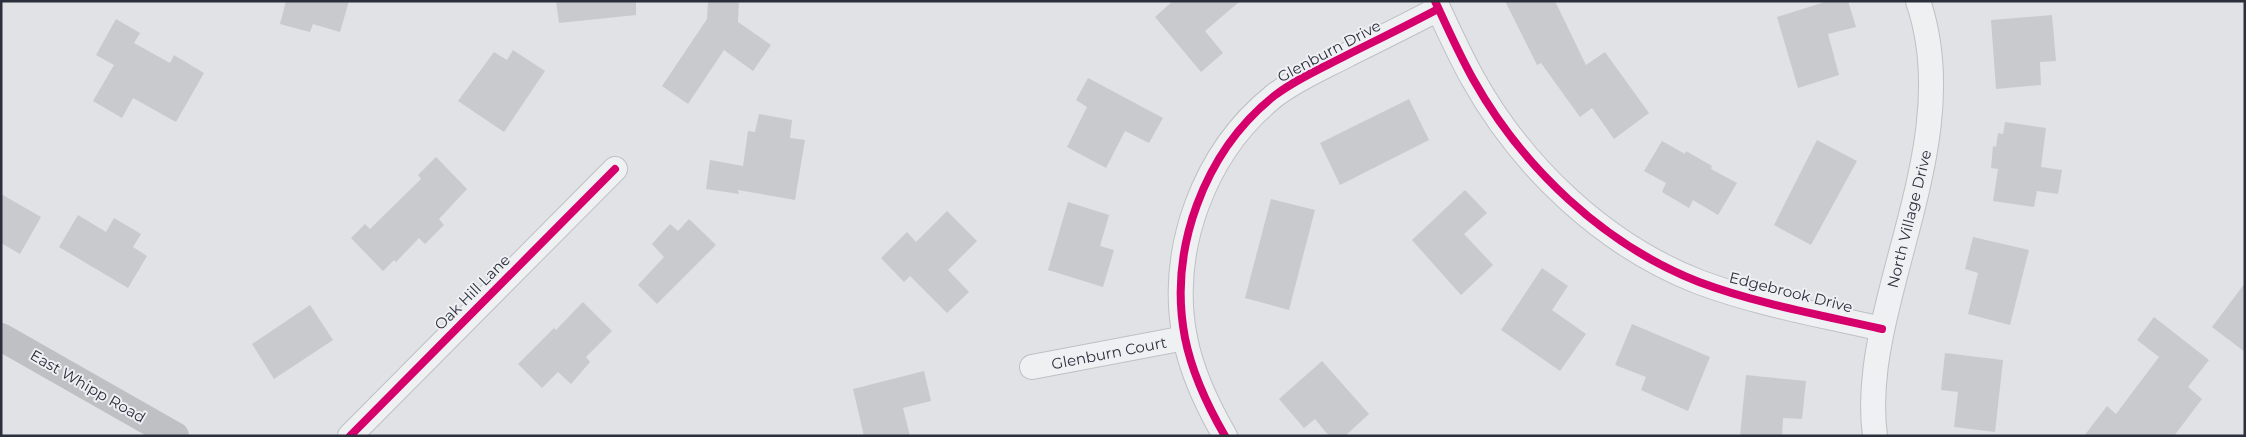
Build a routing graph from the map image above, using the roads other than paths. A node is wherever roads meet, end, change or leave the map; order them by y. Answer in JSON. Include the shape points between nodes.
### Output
{"nodes":[{"id":1,"x":1918,"y":1,"type":"edge"},
{"id":2,"x":1436,"y":5,"type":"edge"},
{"id":3,"x":615,"y":169,"type":"dead end"},
{"id":4,"x":1882,"y":329,"type":"junction"},
{"id":5,"x":1,"y":336,"type":"edge"},
{"id":6,"x":1185,"y":338,"type":"junction"},
{"id":7,"x":1032,"y":367,"type":"dead end"},
{"id":8,"x":175,"y":436,"type":"edge"},
{"id":9,"x":350,"y":436,"type":"edge"},
{"id":10,"x":1225,"y":436,"type":"edge"},
{"id":11,"x":1875,"y":436,"type":"edge"}],
"edges":[{"from":1,"to":4,"type":"street","name":"North Village Drive","via":[[1930,62],[1927,142]]},
{"from":2,"to":4,"type":"street","name":"Edgebrook Drive","via":[[1473,79],[1498,119],[1527,157],[1603,228],[1642,254],[1698,281],[1758,301]]},
{"from":2,"to":6,"type":"street","name":"Glenburn Drive","via":[[1301,78],[1274,97],[1228,146],[1207,181],[1185,247],[1181,281]]},
{"from":3,"to":9,"type":"street","name":"Oak Hill Lane"},
{"from":4,"to":11,"type":"street","name":"North Village Drive","via":[[1875,373]]},
{"from":5,"to":8,"type":"main road","name":"East Whipp Road"},
{"from":6,"to":7,"type":"street","name":"Glenburn Court"},
{"from":6,"to":10,"type":"street","name":"Glenburn Drive","via":[[1194,372]]}]}
